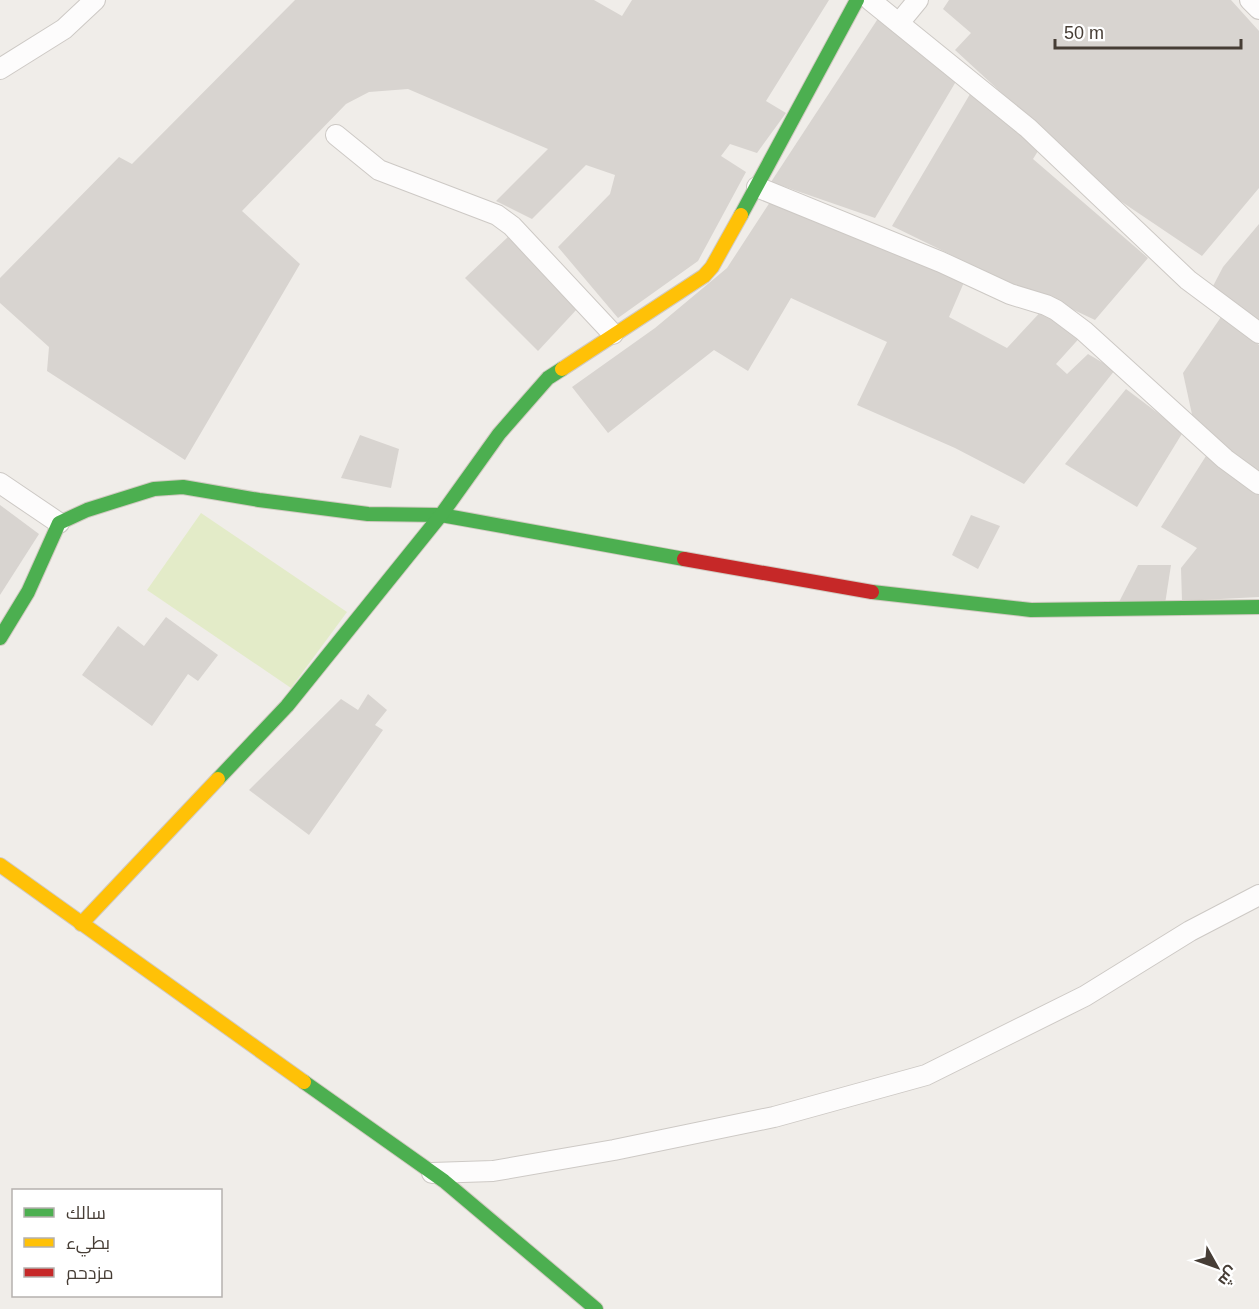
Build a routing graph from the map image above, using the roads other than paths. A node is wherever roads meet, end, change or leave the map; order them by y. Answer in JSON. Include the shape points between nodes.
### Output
{"nodes":[{"id":1,"x":95,"y":0,"type":"edge"},
{"id":2,"x":857,"y":0,"type":"edge"},
{"id":3,"x":870,"y":0,"type":"edge"},
{"id":4,"x":918,"y":0,"type":"edge"},
{"id":5,"x":1250,"y":0,"type":"edge"},
{"id":6,"x":1259,"y":9,"type":"edge"},
{"id":7,"x":899,"y":22,"type":"junction"},
{"id":8,"x":0,"y":69,"type":"edge"},
{"id":9,"x":336,"y":135,"type":"dead end"},
{"id":10,"x":757,"y":187,"type":"junction"},
{"id":11,"x":1259,"y":333,"type":"edge"},
{"id":12,"x":613,"y":334,"type":"junction"},
{"id":13,"x":0,"y":483,"type":"edge"},
{"id":14,"x":1259,"y":484,"type":"edge"},
{"id":15,"x":441,"y":515,"type":"junction"},
{"id":16,"x":59,"y":523,"type":"junction"},
{"id":17,"x":1259,"y":607,"type":"edge"},
{"id":18,"x":0,"y":638,"type":"edge"},
{"id":19,"x":0,"y":866,"type":"edge"},
{"id":20,"x":1259,"y":895,"type":"edge"},
{"id":21,"x":81,"y":924,"type":"junction"},
{"id":22,"x":432,"y":1173,"type":"junction"},
{"id":23,"x":596,"y":1309,"type":"edge"}],
"edges":[{"from":1,"to":8,"type":"street","via":[[64,29]]},
{"from":2,"to":10,"type":"street"},
{"from":3,"to":7,"type":"street"},
{"from":4,"to":7,"type":"street"},
{"from":5,"to":6,"type":"street"},
{"from":7,"to":11,"type":"street","via":[[1028,128],[1188,280]]},
{"from":9,"to":12,"type":"street","via":[[379,170],[497,214]]},
{"from":10,"to":12,"type":"street","via":[[704,276]]},
{"from":10,"to":14,"type":"street","via":[[1056,310],[1225,459]]},
{"from":12,"to":15,"type":"street","via":[[548,378],[499,434]]},
{"from":13,"to":16,"type":"street"},
{"from":15,"to":16,"type":"street","via":[[368,514],[183,487],[154,489],[122,498]]},
{"from":15,"to":17,"type":"street","via":[[875,593],[1031,610]]},
{"from":15,"to":21,"type":"street","via":[[287,706]]},
{"from":16,"to":18,"type":"street","via":[[28,592]]},
{"from":19,"to":21,"type":"street"},
{"from":20,"to":22,"type":"street","via":[[1190,931],[1085,996],[926,1075],[774,1117],[614,1150],[493,1171]]},
{"from":21,"to":22,"type":"street"},
{"from":22,"to":23,"type":"street"}]}
